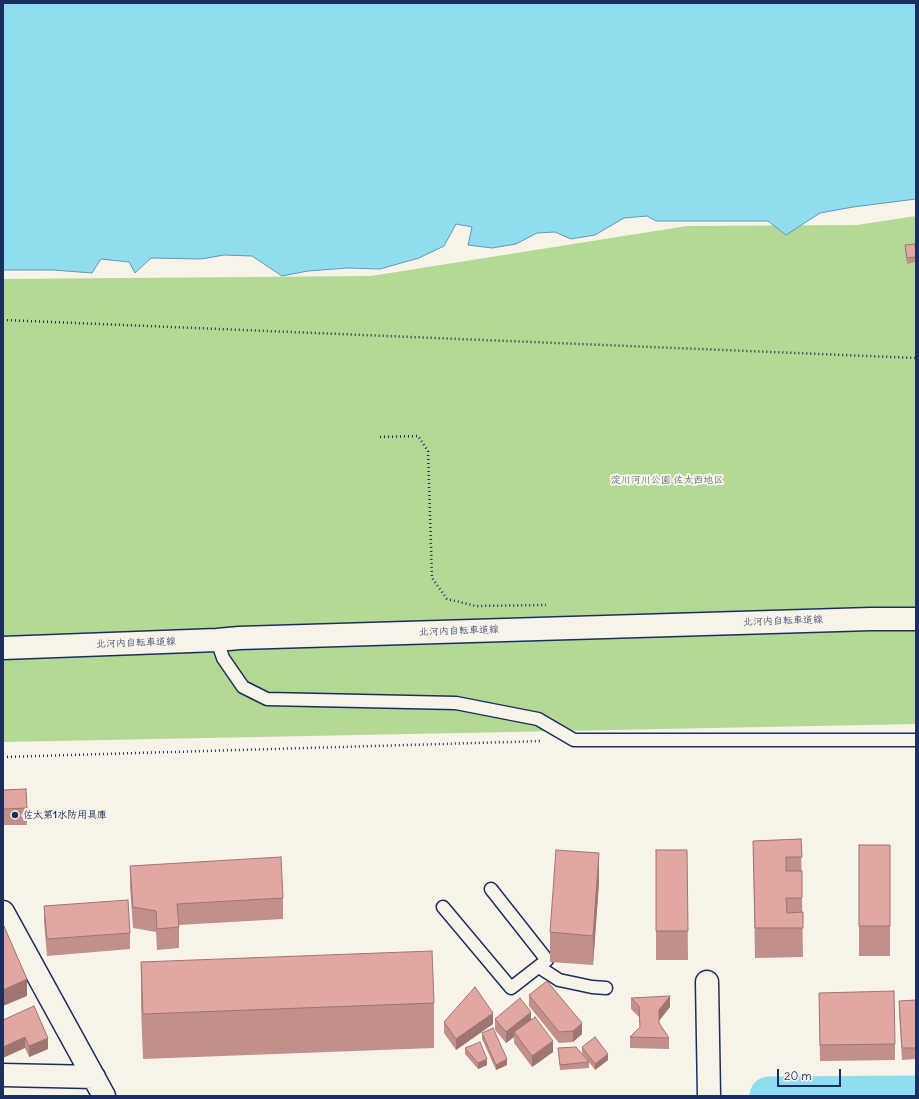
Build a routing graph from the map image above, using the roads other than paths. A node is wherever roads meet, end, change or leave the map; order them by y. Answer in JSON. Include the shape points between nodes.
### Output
{"nodes":[{"id":1,"x":916,"y":619,"type":"edge"},
{"id":2,"x":217,"y":640,"type":"junction"},
{"id":3,"x":3,"y":648,"type":"edge"},
{"id":4,"x":916,"y":740,"type":"edge"},
{"id":5,"x":491,"y":889,"type":"dead end"},
{"id":6,"x":443,"y":907,"type":"dead end"},
{"id":7,"x":3,"y":912,"type":"edge"},
{"id":8,"x":8,"y":933,"type":"edge"},
{"id":9,"x":539,"y":967,"type":"junction"},
{"id":10,"x":706,"y":982,"type":"dead end"},
{"id":11,"x":606,"y":988,"type":"dead end"},
{"id":12,"x":3,"y":1075,"type":"edge"},
{"id":13,"x":98,"y":1085,"type":"edge"},
{"id":14,"x":709,"y":1090,"type":"edge"}],
"edges":[{"from":1,"to":2,"type":"street","name":"北河内自転車道線"},
{"from":2,"to":3,"type":"street","name":"北河内自転車道線"},
{"from":2,"to":4,"type":"lane","via":[[223,658],[243,687],[267,699],[456,703],[538,718],[574,740]]},
{"from":5,"to":9,"type":"lane","via":[[547,960]]},
{"from":6,"to":9,"type":"lane","via":[[512,988]]},
{"from":7,"to":8,"type":"street"},
{"from":8,"to":13,"type":"street"},
{"from":9,"to":11,"type":"lane","via":[[559,980]]},
{"from":10,"to":14,"type":"street"},
{"from":12,"to":13,"type":"street"}]}
